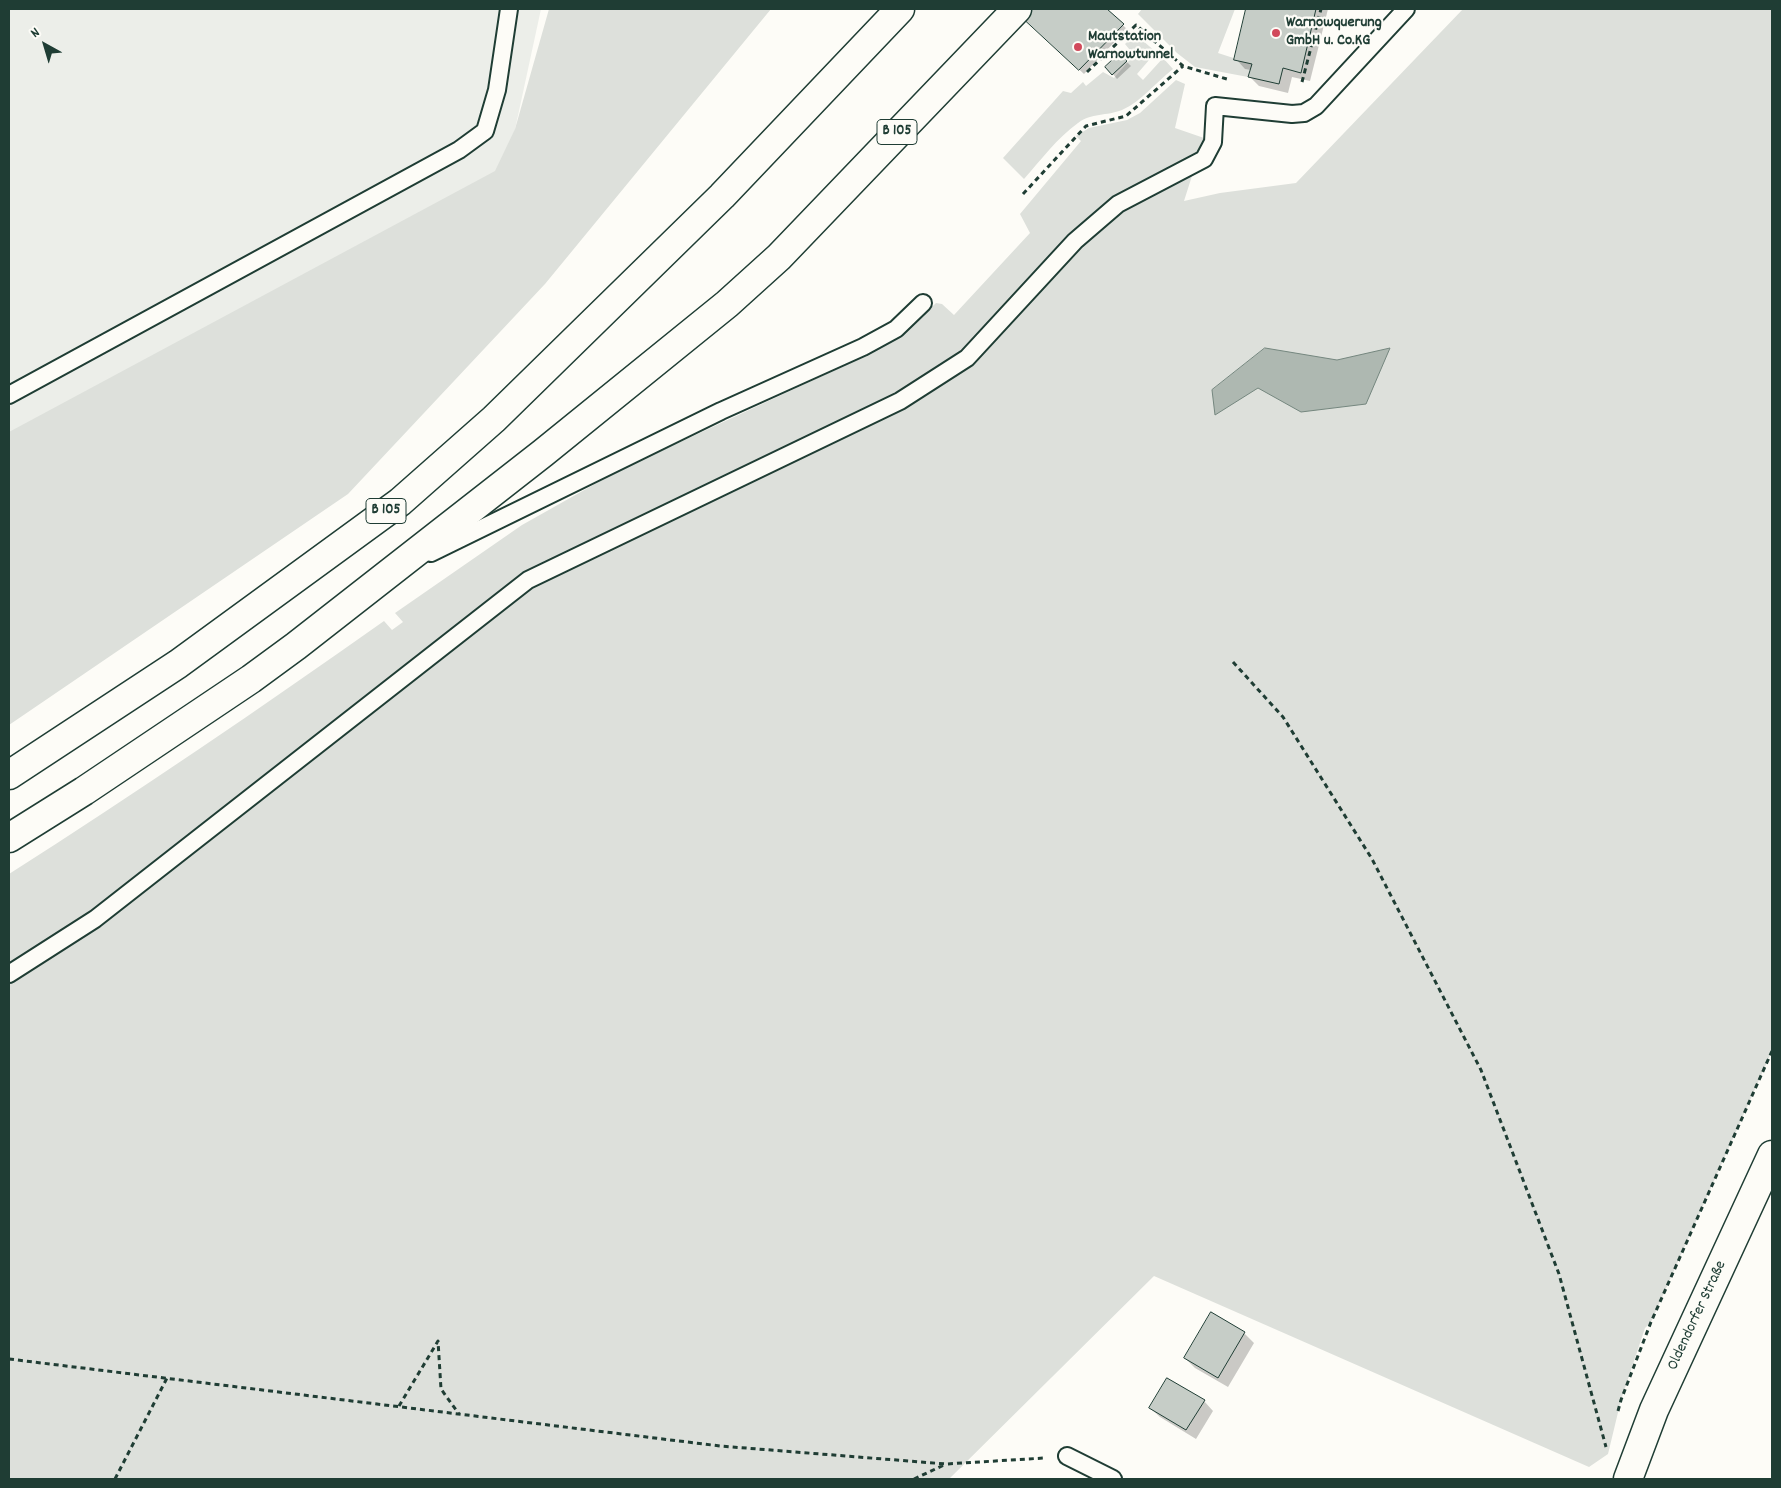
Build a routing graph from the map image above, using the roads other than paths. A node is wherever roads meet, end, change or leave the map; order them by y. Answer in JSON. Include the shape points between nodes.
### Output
{"nodes":[{"id":1,"x":509,"y":9,"type":"edge"},
{"id":2,"x":900,"y":9,"type":"edge"},
{"id":3,"x":1016,"y":9,"type":"edge"},
{"id":4,"x":1406,"y":9,"type":"edge"},
{"id":5,"x":923,"y":303,"type":"dead end"},
{"id":6,"x":9,"y":395,"type":"edge"},
{"id":7,"x":393,"y":571,"type":"junction"},
{"id":8,"x":9,"y":775,"type":"edge"},
{"id":9,"x":9,"y":838,"type":"edge"},
{"id":10,"x":9,"y":974,"type":"edge"},
{"id":11,"x":1772,"y":1155,"type":"edge"},
{"id":12,"x":1067,"y":1456,"type":"road end"},
{"id":13,"x":1113,"y":1479,"type":"edge"},
{"id":14,"x":1628,"y":1479,"type":"edge"}],
"edges":[{"from":1,"to":6,"type":"lane","via":[[497,90],[485,131],[460,150]]},
{"from":2,"to":8,"type":"main road","number":"B 105","via":[[722,196],[494,419],[400,502],[178,664]]},
{"from":3,"to":7,"type":"main road","number":"B 105","via":[[779,257],[727,304]]},
{"from":4,"to":10,"type":"lane","via":[[1316,106],[1304,113],[1215,106],[1213,142],[1204,159],[1118,204],[1075,241],[966,358],[900,401],[528,580],[95,919]]},
{"from":5,"to":7,"type":"lane","via":[[896,329],[863,347],[721,411]]},
{"from":7,"to":9,"type":"main road","number":"B 105","via":[[251,679]]},
{"from":11,"to":14,"type":"main road","name":"Oldendorfer Straße","via":[[1654,1410]]},
{"from":12,"to":13,"type":"lane"}]}
